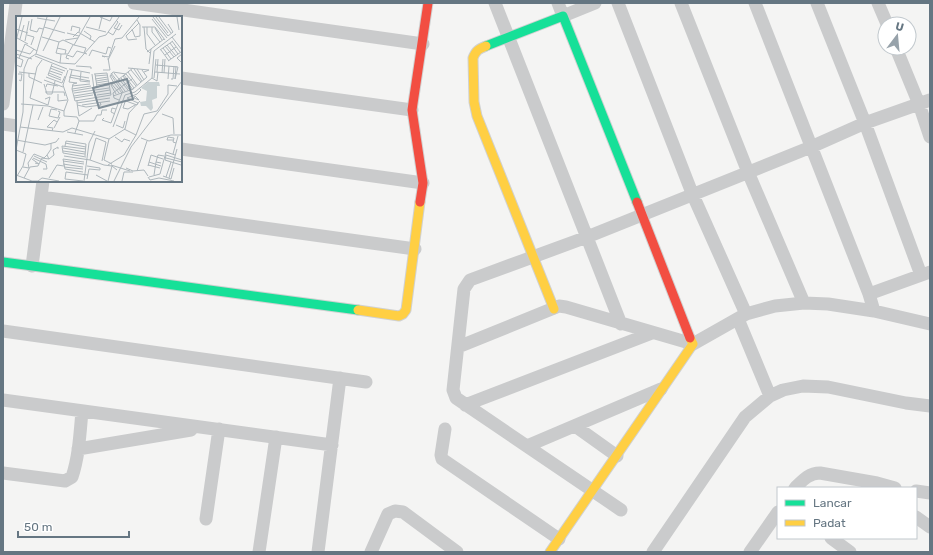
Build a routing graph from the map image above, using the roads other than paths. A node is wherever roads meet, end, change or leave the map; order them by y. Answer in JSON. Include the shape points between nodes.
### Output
{"nodes":[{"id":1,"x":16,"y":3,"type":"edge"},
{"id":2,"x":134,"y":3,"type":"edge"},
{"id":3,"x":428,"y":3,"type":"edge"},
{"id":4,"x":495,"y":3,"type":"edge"},
{"id":5,"x":558,"y":3,"type":"edge"},
{"id":6,"x":595,"y":3,"type":"edge"},
{"id":7,"x":618,"y":3,"type":"edge"},
{"id":8,"x":681,"y":3,"type":"edge"},
{"id":9,"x":755,"y":3,"type":"edge"},
{"id":10,"x":817,"y":3,"type":"edge"},
{"id":11,"x":878,"y":3,"type":"edge"},
{"id":12,"x":563,"y":16,"type":"junction"},
{"id":13,"x":884,"y":16,"type":"edge"},
{"id":14,"x":508,"y":37,"type":"junction"},
{"id":15,"x":422,"y":44,"type":"junction"},
{"id":16,"x":10,"y":54,"type":"edge"},
{"id":17,"x":900,"y":56,"type":"edge"},
{"id":18,"x":182,"y":78,"type":"edge"},
{"id":19,"x":924,"y":102,"type":"edge"},
{"id":20,"x":3,"y":104,"type":"edge"},
{"id":21,"x":412,"y":110,"type":"junction"},
{"id":22,"x":865,"y":123,"type":"junction"},
{"id":23,"x":3,"y":124,"type":"edge"},
{"id":24,"x":16,"y":126,"type":"edge"},
{"id":25,"x":930,"y":137,"type":"edge"},
{"id":26,"x":811,"y":146,"type":"junction"},
{"id":27,"x":182,"y":149,"type":"edge"},
{"id":28,"x":748,"y":172,"type":"junction"},
{"id":29,"x":43,"y":182,"type":"edge"},
{"id":30,"x":423,"y":183,"type":"junction"},
{"id":31,"x":692,"y":193,"type":"junction"},
{"id":32,"x":41,"y":197,"type":"junction"},
{"id":33,"x":641,"y":214,"type":"junction"},
{"id":34,"x":587,"y":237,"type":"junction"},
{"id":35,"x":415,"y":249,"type":"junction"},
{"id":36,"x":533,"y":256,"type":"junction"},
{"id":37,"x":3,"y":262,"type":"edge"},
{"id":38,"x":32,"y":266,"type":"junction"},
{"id":39,"x":925,"y":273,"type":"edge"},
{"id":40,"x":869,"y":294,"type":"junction"},
{"id":41,"x":804,"y":303,"type":"junction"},
{"id":42,"x":554,"y":309,"type":"junction"},
{"id":43,"x":874,"y":310,"type":"junction"},
{"id":44,"x":742,"y":317,"type":"junction"},
{"id":45,"x":621,"y":324,"type":"junction"},
{"id":46,"x":930,"y":324,"type":"edge"},
{"id":47,"x":3,"y":331,"type":"edge"},
{"id":48,"x":652,"y":332,"type":"junction"},
{"id":49,"x":693,"y":344,"type":"junction"},
{"id":50,"x":458,"y":347,"type":"junction"},
{"id":51,"x":340,"y":378,"type":"junction"},
{"id":52,"x":366,"y":382,"type":"dead end"},
{"id":53,"x":663,"y":389,"type":"junction"},
{"id":54,"x":770,"y":396,"type":"junction"},
{"id":55,"x":3,"y":400,"type":"edge"},
{"id":56,"x":464,"y":405,"type":"junction"},
{"id":57,"x":930,"y":406,"type":"edge"},
{"id":58,"x":82,"y":411,"type":"junction"},
{"id":59,"x":575,"y":426,"type":"junction"},
{"id":60,"x":204,"y":427,"type":"junction"},
{"id":61,"x":219,"y":429,"type":"junction"},
{"id":62,"x":446,"y":430,"type":"dead end"},
{"id":63,"x":276,"y":437,"type":"junction"},
{"id":64,"x":332,"y":445,"type":"junction"},
{"id":65,"x":526,"y":446,"type":"junction"},
{"id":66,"x":78,"y":449,"type":"junction"},
{"id":67,"x":617,"y":456,"type":"junction"},
{"id":68,"x":3,"y":473,"type":"edge"},
{"id":69,"x":879,"y":486,"type":"edge"},
{"id":70,"x":796,"y":487,"type":"edge"},
{"id":71,"x":593,"y":491,"type":"junction"},
{"id":72,"x":917,"y":491,"type":"edge"},
{"id":73,"x":930,"y":493,"type":"edge"},
{"id":74,"x":621,"y":510,"type":"dead end"},
{"id":75,"x":777,"y":513,"type":"edge"},
{"id":76,"x":917,"y":518,"type":"edge"},
{"id":77,"x":206,"y":519,"type":"dead end"},
{"id":78,"x":930,"y":527,"type":"edge"},
{"id":79,"x":559,"y":539,"type":"junction"},
{"id":80,"x":832,"y":539,"type":"edge"},
{"id":81,"x":259,"y":552,"type":"edge"},
{"id":82,"x":318,"y":552,"type":"edge"},
{"id":83,"x":371,"y":552,"type":"edge"},
{"id":84,"x":457,"y":552,"type":"edge"},
{"id":85,"x":550,"y":552,"type":"edge"},
{"id":86,"x":653,"y":552,"type":"edge"},
{"id":87,"x":750,"y":552,"type":"edge"},
{"id":88,"x":850,"y":552,"type":"edge"}],
"edges":[{"from":1,"to":16,"type":"street"},
{"from":2,"to":15,"type":"street"},
{"from":3,"to":15,"type":"street"},
{"from":4,"to":14,"type":"street"},
{"from":5,"to":12,"type":"street"},
{"from":6,"to":12,"type":"street"},
{"from":7,"to":31,"type":"street"},
{"from":8,"to":28,"type":"street"},
{"from":9,"to":26,"type":"street"},
{"from":10,"to":22,"type":"street"},
{"from":11,"to":13,"type":"street"},
{"from":12,"to":14,"type":"street"},
{"from":12,"to":33,"type":"street"},
{"from":14,"to":34,"type":"street"},
{"from":14,"to":36,"type":"street","via":[[475,52],[474,102],[477,116]]},
{"from":15,"to":21,"type":"street"},
{"from":16,"to":20,"type":"street"},
{"from":17,"to":19,"type":"street"},
{"from":18,"to":21,"type":"street"},
{"from":19,"to":22,"type":"street"},
{"from":19,"to":25,"type":"street"},
{"from":21,"to":30,"type":"street"},
{"from":22,"to":26,"type":"street"},
{"from":22,"to":39,"type":"street"},
{"from":23,"to":24,"type":"street"},
{"from":26,"to":28,"type":"street"},
{"from":26,"to":40,"type":"street"},
{"from":27,"to":30,"type":"street"},
{"from":28,"to":31,"type":"street"},
{"from":28,"to":41,"type":"street"},
{"from":29,"to":32,"type":"street"},
{"from":30,"to":35,"type":"street"},
{"from":31,"to":33,"type":"street"},
{"from":31,"to":44,"type":"street"},
{"from":32,"to":35,"type":"street"},
{"from":32,"to":38,"type":"street"},
{"from":33,"to":34,"type":"street"},
{"from":33,"to":49,"type":"street"},
{"from":34,"to":36,"type":"street"},
{"from":34,"to":45,"type":"street"},
{"from":35,"to":38,"type":"street","via":[[406,310],[399,316]]},
{"from":36,"to":42,"type":"street"},
{"from":36,"to":50,"type":"street","via":[[470,280],[466,284]]},
{"from":37,"to":38,"type":"street"},
{"from":39,"to":40,"type":"street"},
{"from":40,"to":43,"type":"street"},
{"from":41,"to":43,"type":"street"},
{"from":41,"to":44,"type":"street","via":[[775,306]]},
{"from":42,"to":45,"type":"street","via":[[559,306],[566,307]]},
{"from":42,"to":50,"type":"street"},
{"from":43,"to":46,"type":"street"},
{"from":44,"to":49,"type":"street"},
{"from":44,"to":54,"type":"street"},
{"from":45,"to":48,"type":"street"},
{"from":47,"to":51,"type":"street"},
{"from":48,"to":49,"type":"street"},
{"from":48,"to":56,"type":"street"},
{"from":49,"to":53,"type":"street"},
{"from":50,"to":56,"type":"street","via":[[454,394]]},
{"from":51,"to":52,"type":"street"},
{"from":51,"to":64,"type":"street"},
{"from":53,"to":59,"type":"street"},
{"from":53,"to":67,"type":"street"},
{"from":54,"to":57,"type":"street","via":[[803,386],[822,387]]},
{"from":54,"to":86,"type":"street","via":[[745,417]]},
{"from":55,"to":58,"type":"street"},
{"from":56,"to":65,"type":"street"},
{"from":58,"to":60,"type":"street"},
{"from":58,"to":66,"type":"street"},
{"from":59,"to":65,"type":"street"},
{"from":59,"to":67,"type":"street"},
{"from":60,"to":61,"type":"street"},
{"from":60,"to":66,"type":"street"},
{"from":61,"to":63,"type":"street"},
{"from":61,"to":77,"type":"street"},
{"from":62,"to":79,"type":"street","via":[[442,459]]},
{"from":63,"to":64,"type":"street"},
{"from":63,"to":81,"type":"street"},
{"from":64,"to":82,"type":"street"},
{"from":65,"to":71,"type":"street"},
{"from":66,"to":68,"type":"street","via":[[72,477],[65,481]]},
{"from":67,"to":71,"type":"street"},
{"from":69,"to":70,"type":"street","via":[[829,474],[813,473]]},
{"from":71,"to":74,"type":"street"},
{"from":71,"to":79,"type":"street"},
{"from":72,"to":73,"type":"street"},
{"from":75,"to":87,"type":"street"},
{"from":76,"to":78,"type":"street"},
{"from":79,"to":85,"type":"street"},
{"from":80,"to":88,"type":"street"},
{"from":83,"to":84,"type":"street","via":[[388,514],[395,511],[403,512]]}]}
